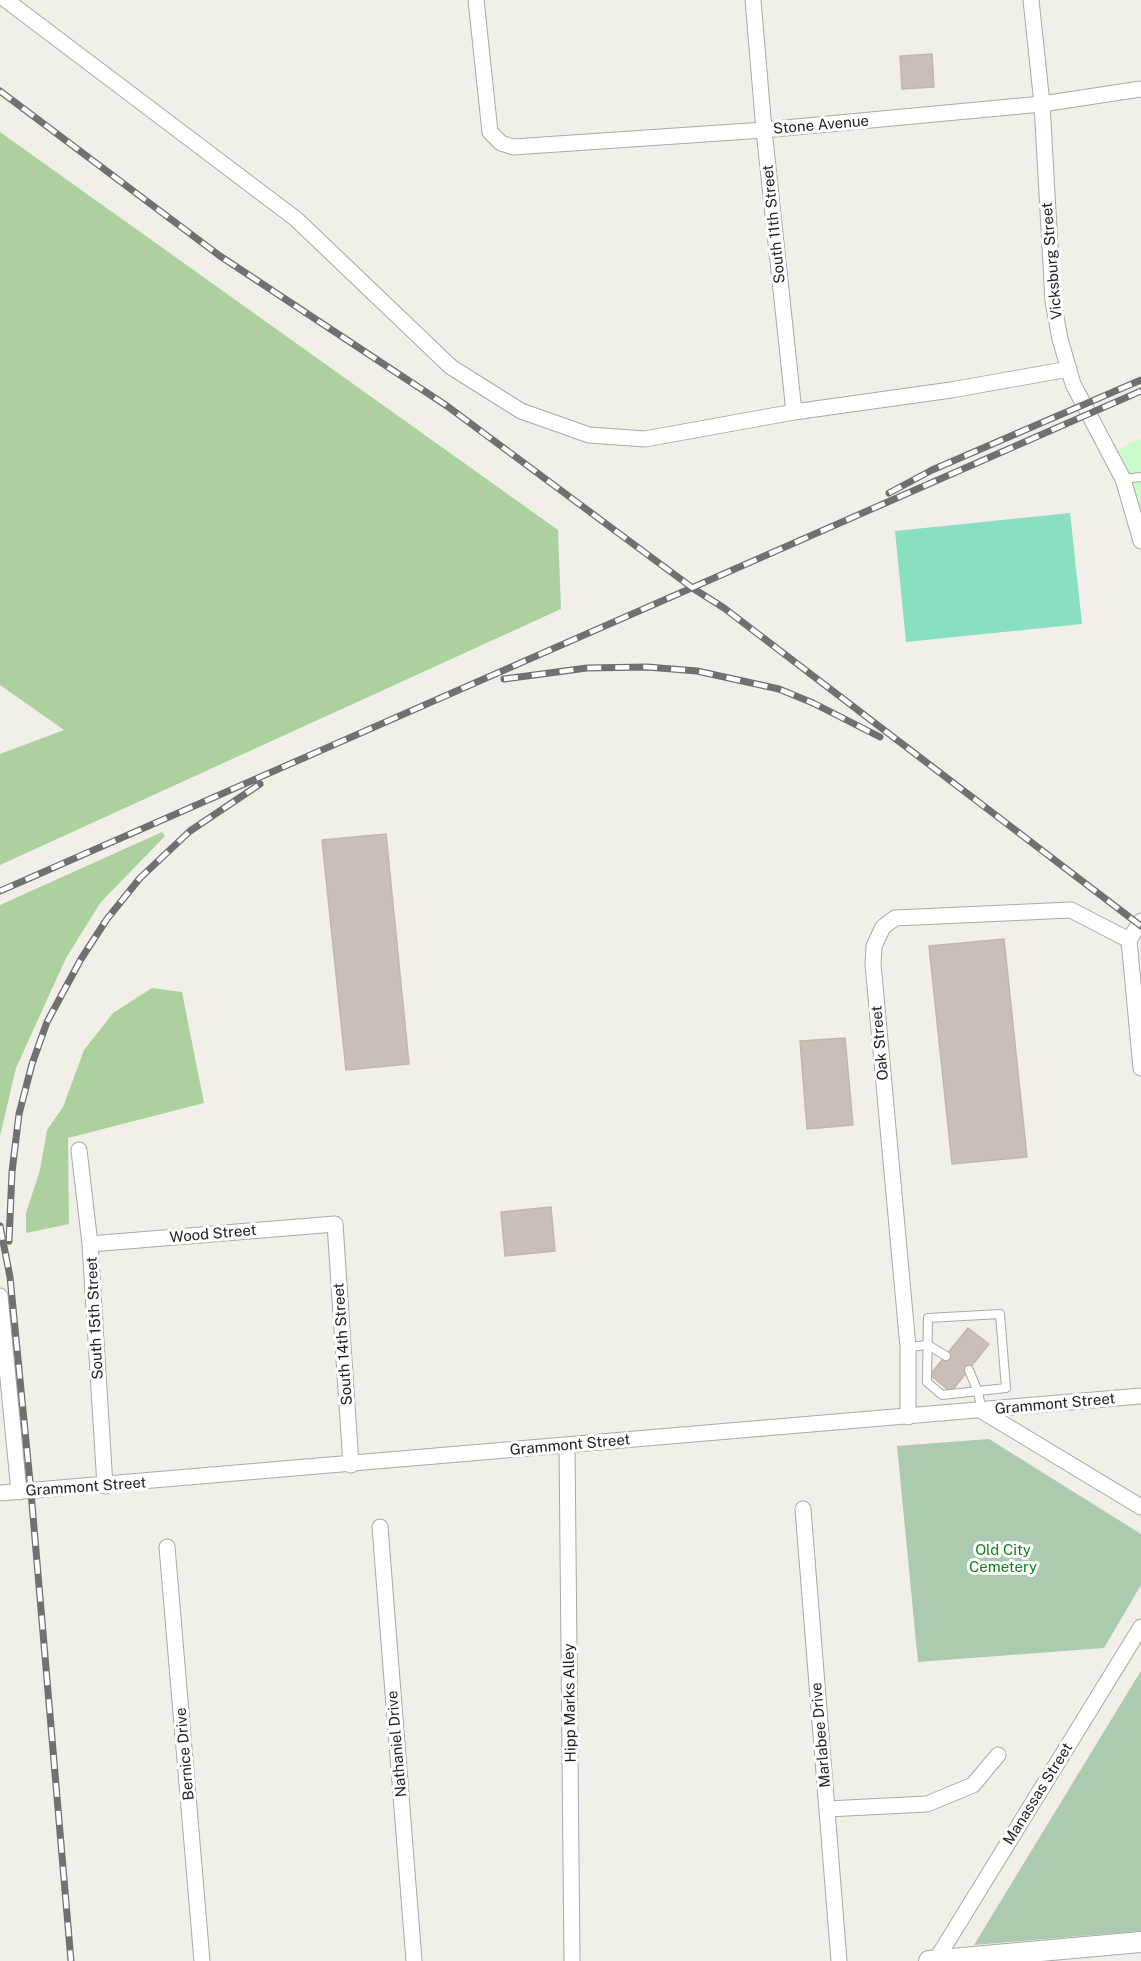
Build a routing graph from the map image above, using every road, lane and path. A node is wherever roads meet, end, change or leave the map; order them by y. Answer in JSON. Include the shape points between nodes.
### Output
{"nodes":[{"id":1,"x":6,"y":0,"type":"edge"},
{"id":2,"x":476,"y":0,"type":"edge"},
{"id":3,"x":753,"y":0,"type":"edge"},
{"id":4,"x":1031,"y":0,"type":"edge"},
{"id":5,"x":1141,"y":89,"type":"edge"},
{"id":6,"x":1042,"y":104,"type":"junction"},
{"id":7,"x":764,"y":130,"type":"junction"},
{"id":8,"x":1069,"y":369,"type":"junction"},
{"id":9,"x":795,"y":412,"type":"junction"},
{"id":10,"x":1141,"y":477,"type":"edge"},
{"id":11,"x":1123,"y":479,"type":"junction"},
{"id":12,"x":1141,"y":541,"type":"edge"},
{"id":13,"x":1141,"y":921,"type":"edge"},
{"id":14,"x":1129,"y":940,"type":"junction"},
{"id":15,"x":1141,"y":1068,"type":"edge"},
{"id":16,"x":79,"y":1150,"type":"dead end"},
{"id":17,"x":335,"y":1224,"type":"joint"},
{"id":18,"x":90,"y":1244,"type":"junction"},
{"id":19,"x":0,"y":1296,"type":"edge"},
{"id":20,"x":928,"y":1345,"type":"junction"},
{"id":21,"x":908,"y":1347,"type":"junction"},
{"id":22,"x":946,"y":1356,"type":"dead end"},
{"id":23,"x":969,"y":1370,"type":"dead end"},
{"id":24,"x":978,"y":1392,"type":"junction"},
{"id":25,"x":1141,"y":1396,"type":"edge"},
{"id":26,"x":982,"y":1411,"type":"junction"},
{"id":27,"x":908,"y":1417,"type":"junction"},
{"id":28,"x":567,"y":1445,"type":"junction"},
{"id":29,"x":351,"y":1465,"type":"junction"},
{"id":30,"x":105,"y":1486,"type":"junction"},
{"id":31,"x":19,"y":1492,"type":"junction"},
{"id":32,"x":0,"y":1493,"type":"edge"},
{"id":33,"x":1141,"y":1507,"type":"edge"},
{"id":34,"x":803,"y":1509,"type":"dead end"},
{"id":35,"x":380,"y":1527,"type":"dead end"},
{"id":36,"x":167,"y":1547,"type":"dead end"},
{"id":37,"x":1141,"y":1627,"type":"edge"},
{"id":38,"x":998,"y":1755,"type":"dead end"},
{"id":39,"x":827,"y":1809,"type":"junction"},
{"id":40,"x":1141,"y":1942,"type":"edge"},
{"id":41,"x":963,"y":1959,"type":"edge"},
{"id":42,"x":936,"y":1960,"type":"edge"},
{"id":43,"x":202,"y":1961,"type":"edge"},
{"id":44,"x":414,"y":1961,"type":"edge"},
{"id":45,"x":572,"y":1961,"type":"edge"},
{"id":46,"x":839,"y":1961,"type":"edge"},
{"id":47,"x":929,"y":1961,"type":"edge"}],
"edges":[{"from":1,"to":9,"type":"street","via":[[296,219],[451,367],[521,411],[589,435],[645,439]]},
{"from":2,"to":7,"type":"street","name":"Stone Avenue","via":[[490,132],[501,143],[513,147]]},
{"from":3,"to":7,"type":"street","name":"South 11th Street"},
{"from":4,"to":6,"type":"street","name":"Vicksburg Street"},
{"from":5,"to":6,"type":"street","name":"Stone Avenue"},
{"from":6,"to":7,"type":"street","name":"Stone Avenue"},
{"from":6,"to":8,"type":"street","name":"Vicksburg Street","via":[[1053,301]]},
{"from":7,"to":9,"type":"street","name":"South 11th Street"},
{"from":8,"to":9,"type":"street"},
{"from":8,"to":11,"type":"street","name":"Vicksburg Street","via":[[1073,384]]},
{"from":10,"to":11,"type":"lane"},
{"from":11,"to":12,"type":"street","name":"Vicksburg Street"},
{"from":13,"to":14,"type":"street"},
{"from":14,"to":15,"type":"street"},
{"from":14,"to":21,"type":"street","name":"Oak Street","via":[[1071,910],[895,918],[882,927],[874,946],[873,964]]},
{"from":16,"to":18,"type":"street","name":"South 15th Street"},
{"from":17,"to":18,"type":"street","name":"Wood Street"},
{"from":17,"to":29,"type":"street","name":"South 14th Street"},
{"from":18,"to":30,"type":"street","name":"South 15th Street"},
{"from":19,"to":31,"type":"street"},
{"from":20,"to":21,"type":"lane"},
{"from":20,"to":22,"type":"lane"},
{"from":20,"to":24,"type":"lane","via":[[927,1382],[942,1395]]},
{"from":20,"to":24,"type":"lane","via":[[928,1318],[1000,1314],[1006,1388]]},
{"from":21,"to":27,"type":"street","name":"Oak Street"},
{"from":23,"to":24,"type":"lane"},
{"from":24,"to":26,"type":"lane"},
{"from":25,"to":26,"type":"street","name":"Grammont Street"},
{"from":26,"to":27,"type":"street","name":"Grammont Street"},
{"from":26,"to":33,"type":"street"},
{"from":27,"to":28,"type":"street","name":"Grammont Street"},
{"from":28,"to":29,"type":"street","name":"Grammont Street"},
{"from":28,"to":45,"type":"street","name":"Hipp Marks Alley"},
{"from":29,"to":30,"type":"street","name":"Grammont Street"},
{"from":30,"to":31,"type":"street","name":"Grammont Street"},
{"from":31,"to":32,"type":"street","name":"Grammont Street"},
{"from":34,"to":39,"type":"street","name":"Marlabee Drive"},
{"from":35,"to":44,"type":"street","name":"Nathaniel Drive"},
{"from":36,"to":43,"type":"street","name":"Bernice Drive"},
{"from":37,"to":42,"type":"street","name":"Manassas Street"},
{"from":38,"to":39,"type":"street","via":[[973,1785],[927,1804]]},
{"from":39,"to":46,"type":"street","name":"Marlabee Drive"},
{"from":40,"to":41,"type":"street"},
{"from":41,"to":42,"type":"street"},
{"from":42,"to":47,"type":"street"}]}
